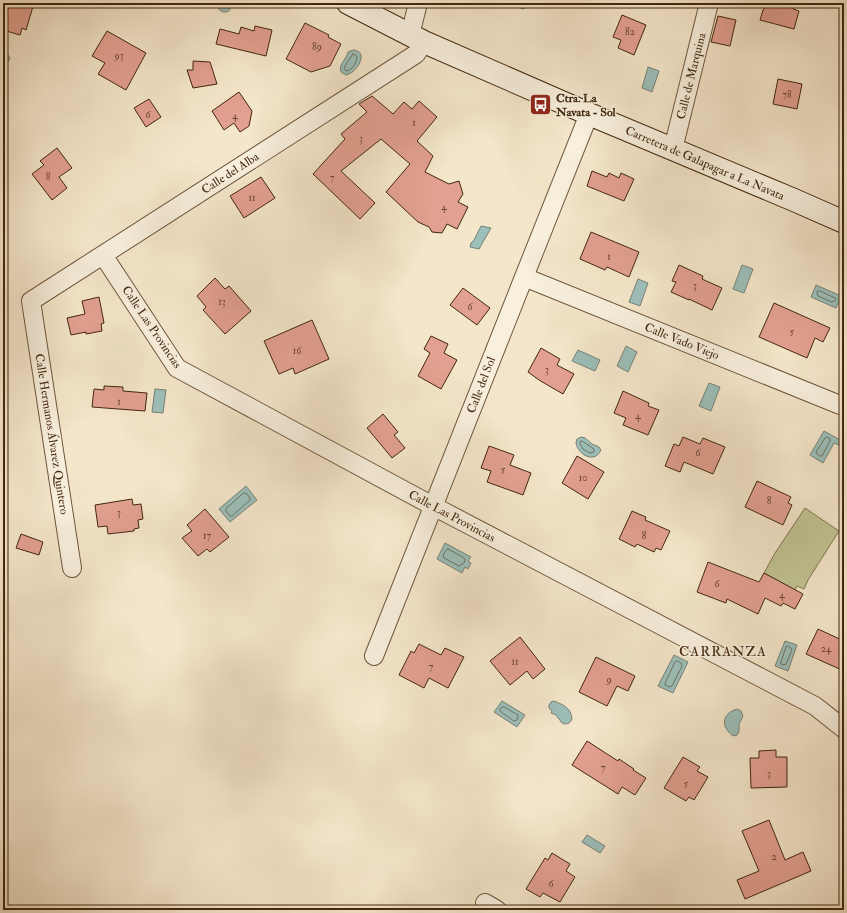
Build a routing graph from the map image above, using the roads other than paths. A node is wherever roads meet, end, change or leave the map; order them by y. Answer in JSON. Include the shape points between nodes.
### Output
{"nodes":[{"id":1,"x":348,"y":3,"type":"edge"},
{"id":2,"x":418,"y":3,"type":"edge"},
{"id":3,"x":709,"y":3,"type":"edge"},
{"id":4,"x":417,"y":38,"type":"junction"},
{"id":5,"x":589,"y":114,"type":"junction"},
{"id":6,"x":672,"y":149,"type":"junction"},
{"id":7,"x":844,"y":222,"type":"edge"},
{"id":8,"x":103,"y":255,"type":"junction"},
{"id":9,"x":524,"y":277,"type":"junction"},
{"id":10,"x":31,"y":301,"type":"joint"},
{"id":11,"x":840,"y":405,"type":"dead end"},
{"id":12,"x":433,"y":506,"type":"junction"},
{"id":13,"x":72,"y":568,"type":"dead end"},
{"id":14,"x":374,"y":656,"type":"dead end"},
{"id":15,"x":844,"y":729,"type":"edge"}],
"edges":[{"from":1,"to":4,"type":"main road","name":"Carretera de Galapagar a La Navata"},
{"from":2,"to":4,"type":"street"},
{"from":3,"to":6,"type":"street","name":"Calle de Marquina"},
{"from":4,"to":5,"type":"main road","name":"Carretera de Galapagar a La Navata"},
{"from":4,"to":8,"type":"street","name":"Calle del Alba","via":[[416,54]]},
{"from":5,"to":6,"type":"main road","name":"Carretera de Galapagar a La Navata"},
{"from":5,"to":9,"type":"street","name":"Calle del Sol"},
{"from":6,"to":7,"type":"main road","name":"Carretera de Galapagar a La Navata"},
{"from":8,"to":10,"type":"street","name":"Calle del Alba"},
{"from":8,"to":12,"type":"street","name":"Calle Las Provincias","via":[[178,368]]},
{"from":9,"to":11,"type":"street","name":"Calle Vado Viejo"},
{"from":9,"to":12,"type":"street","name":"Calle del Sol"},
{"from":10,"to":13,"type":"street","name":"Calle Hermanos Álvarez Quintero"},
{"from":12,"to":14,"type":"street","name":"Calle del Sol"},
{"from":12,"to":15,"type":"street","name":"Calle Las Provincias","via":[[815,706]]}]}
